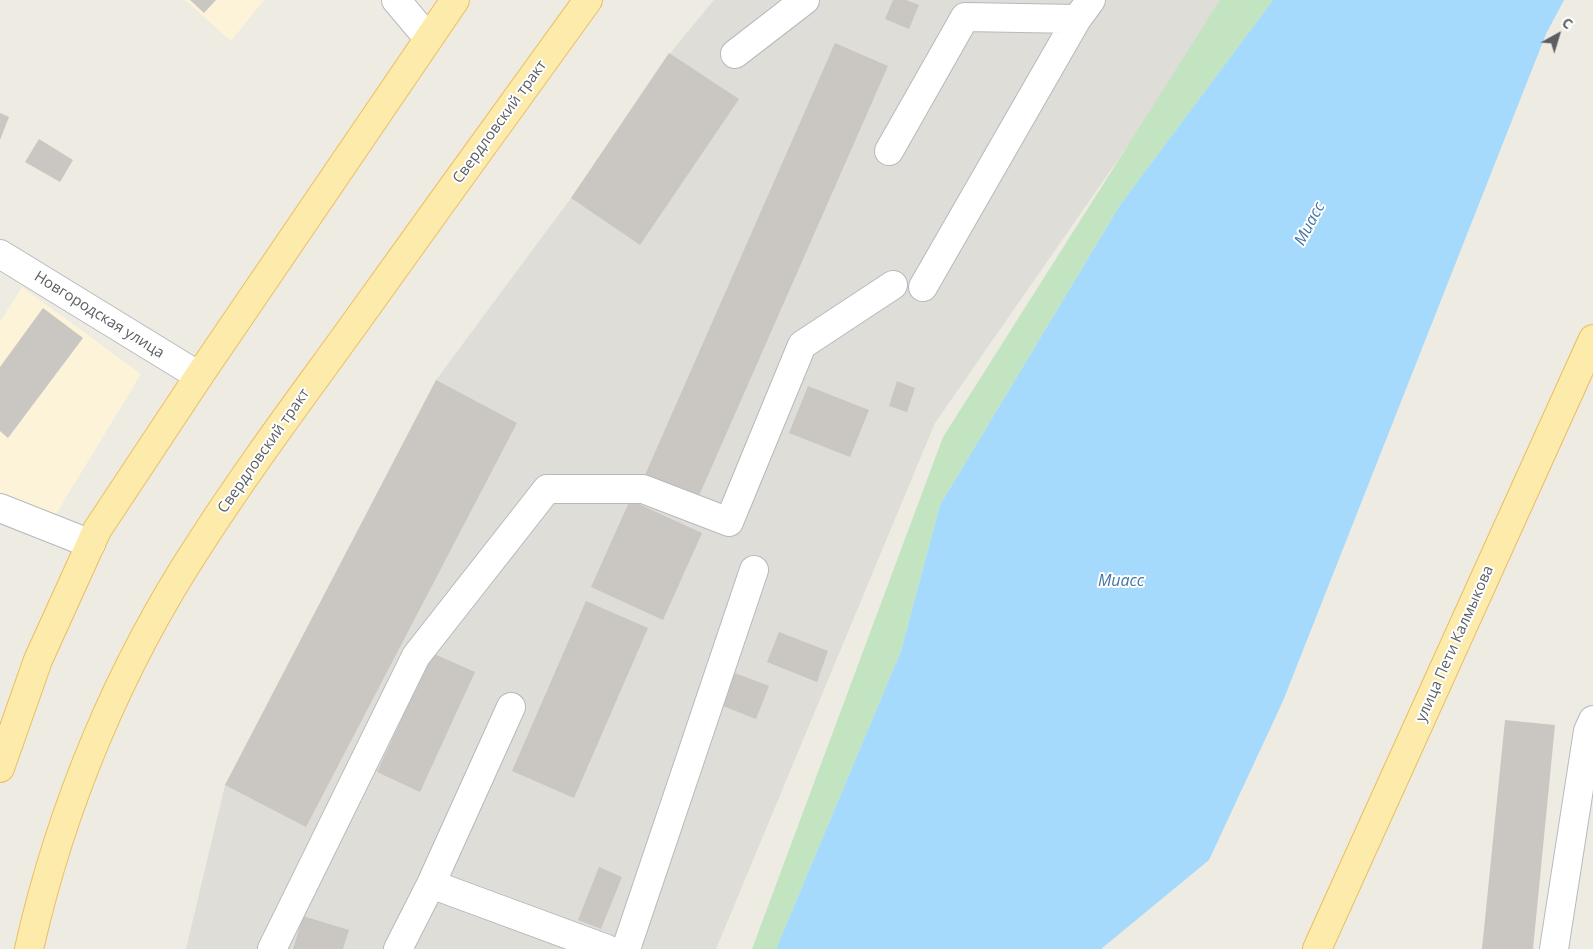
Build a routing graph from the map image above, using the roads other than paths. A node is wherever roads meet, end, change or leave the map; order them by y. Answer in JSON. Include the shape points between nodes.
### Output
{"nodes":[{"id":1,"x":396,"y":0,"type":"edge"},
{"id":2,"x":455,"y":0,"type":"edge"},
{"id":3,"x":588,"y":0,"type":"edge"},
{"id":4,"x":805,"y":0,"type":"edge"},
{"id":5,"x":1084,"y":10,"type":"edge"},
{"id":6,"x":428,"y":38,"type":"junction"},
{"id":7,"x":735,"y":54,"type":"dead end"},
{"id":8,"x":889,"y":151,"type":"dead end"},
{"id":9,"x":0,"y":254,"type":"edge"},
{"id":10,"x":893,"y":286,"type":"dead end"},
{"id":11,"x":923,"y":287,"type":"dead end"},
{"id":12,"x":1593,"y":339,"type":"edge"},
{"id":13,"x":199,"y":376,"type":"junction"},
{"id":14,"x":0,"y":508,"type":"edge"},
{"id":15,"x":91,"y":544,"type":"junction"},
{"id":16,"x":754,"y":570,"type":"dead end"},
{"id":17,"x":511,"y":707,"type":"dead end"},
{"id":18,"x":1593,"y":720,"type":"edge"},
{"id":19,"x":0,"y":768,"type":"edge"},
{"id":20,"x":431,"y":884,"type":"junction"},
{"id":21,"x":29,"y":949,"type":"edge"},
{"id":22,"x":272,"y":949,"type":"edge"},
{"id":23,"x":398,"y":949,"type":"edge"},
{"id":24,"x":607,"y":949,"type":"edge"},
{"id":25,"x":626,"y":949,"type":"edge"},
{"id":26,"x":1317,"y":949,"type":"edge"},
{"id":27,"x":1554,"y":949,"type":"edge"}],
"edges":[{"from":1,"to":6,"type":"street"},
{"from":2,"to":6,"type":"main road"},
{"from":3,"to":21,"type":"main road","name":"Свердловский тракт","via":[[198,546],[144,640],[65,818]]},
{"from":4,"to":7,"type":"street"},
{"from":5,"to":8,"type":"street","via":[[965,17]]},
{"from":5,"to":11,"type":"street"},
{"from":6,"to":13,"type":"main road"},
{"from":9,"to":13,"type":"street","name":"Новгородская улица"},
{"from":10,"to":22,"type":"street","via":[[802,345],[729,522],[643,489],[547,489],[416,656]]},
{"from":12,"to":26,"type":"main road","name":"улица Пети Калмыкова"},
{"from":13,"to":15,"type":"main road","via":[[97,530]]},
{"from":14,"to":15,"type":"street"},
{"from":15,"to":19,"type":"main road","via":[[38,660]]},
{"from":16,"to":25,"type":"street"},
{"from":17,"to":20,"type":"street"},
{"from":18,"to":27,"type":"street","via":[[1588,731]]},
{"from":20,"to":23,"type":"street"},
{"from":20,"to":24,"type":"street"}]}
